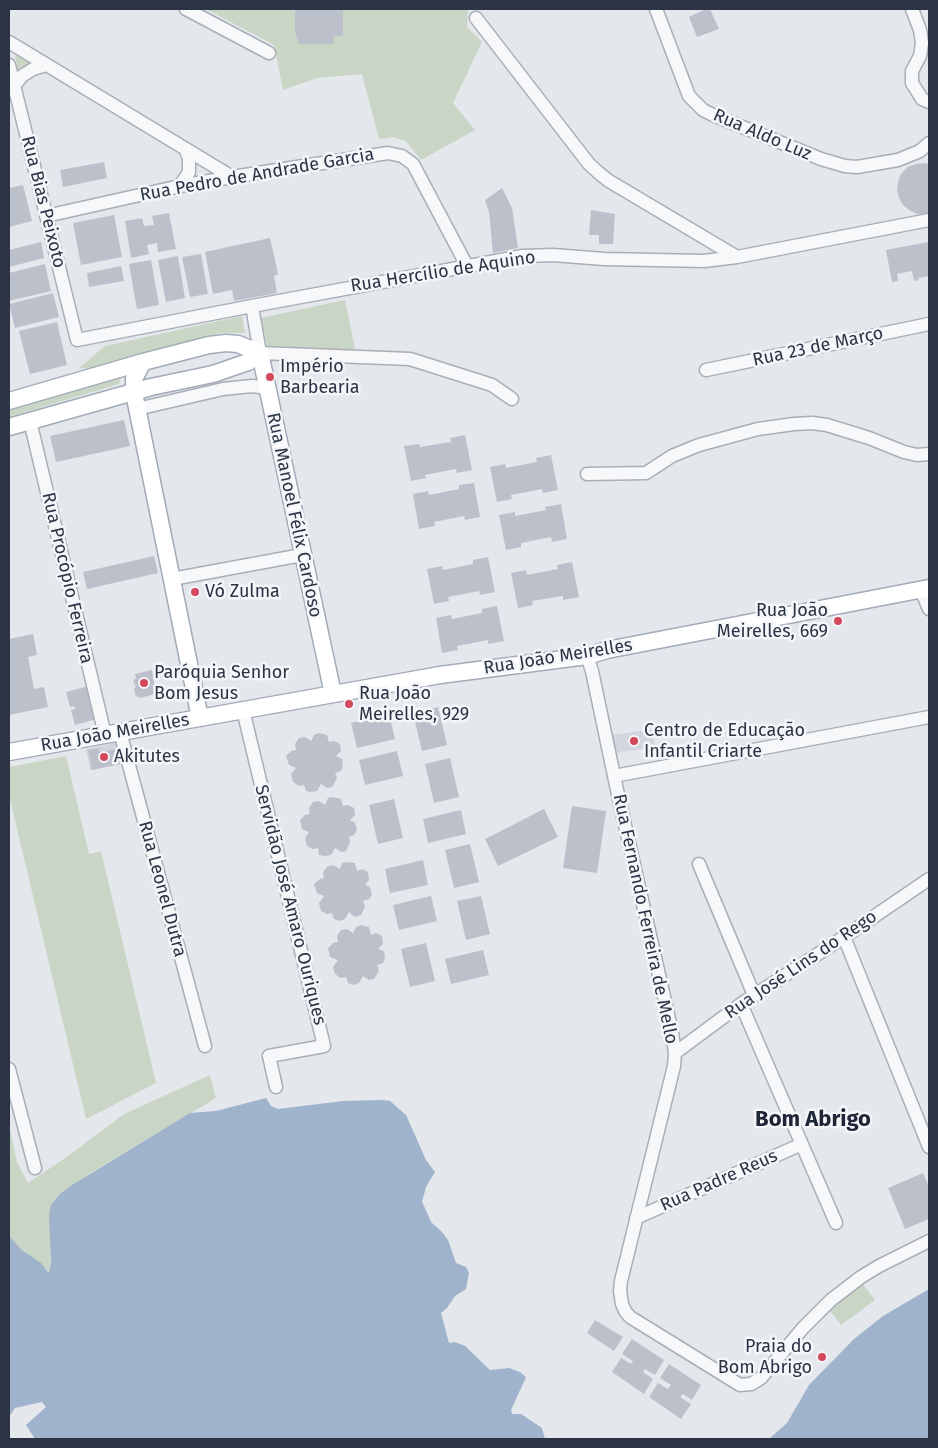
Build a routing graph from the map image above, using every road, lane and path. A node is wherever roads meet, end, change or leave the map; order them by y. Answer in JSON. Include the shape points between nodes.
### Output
{"nodes":[{"id":1,"x":186,"y":9,"type":"edge"},
{"id":2,"x":656,"y":9,"type":"edge"},
{"id":3,"x":912,"y":9,"type":"edge"},
{"id":4,"x":476,"y":18,"type":"dead end"},
{"id":5,"x":9,"y":42,"type":"edge"},
{"id":6,"x":268,"y":53,"type":"dead end"},
{"id":7,"x":9,"y":65,"type":"edge"},
{"id":8,"x":46,"y":65,"type":"junction"},
{"id":9,"x":14,"y":86,"type":"junction"},
{"id":10,"x":929,"y":102,"type":"edge"},
{"id":11,"x":929,"y":144,"type":"edge"},
{"id":12,"x":186,"y":150,"type":"junction"},
{"id":13,"x":232,"y":176,"type":"junction"},
{"id":14,"x":180,"y":186,"type":"junction"},
{"id":15,"x":46,"y":216,"type":"junction"},
{"id":16,"x":929,"y":220,"type":"edge"},
{"id":17,"x":737,"y":257,"type":"junction"},
{"id":18,"x":467,"y":266,"type":"junction"},
{"id":19,"x":252,"y":306,"type":"junction"},
{"id":20,"x":929,"y":324,"type":"edge"},
{"id":21,"x":77,"y":340,"type":"joint"},
{"id":22,"x":260,"y":353,"type":"junction"},
{"id":23,"x":143,"y":362,"type":"junction"},
{"id":24,"x":706,"y":370,"type":"dead end"},
{"id":25,"x":267,"y":388,"type":"junction"},
{"id":26,"x":512,"y":399,"type":"dead end"},
{"id":27,"x":9,"y":401,"type":"edge"},
{"id":28,"x":136,"y":401,"type":"junction"},
{"id":29,"x":30,"y":421,"type":"junction"},
{"id":30,"x":9,"y":427,"type":"edge"},
{"id":31,"x":929,"y":454,"type":"edge"},
{"id":32,"x":587,"y":474,"type":"dead end"},
{"id":33,"x":302,"y":555,"type":"junction"},
{"id":34,"x":172,"y":579,"type":"junction"},
{"id":35,"x":925,"y":589,"type":"edge"},
{"id":36,"x":929,"y":608,"type":"edge"},
{"id":37,"x":587,"y":656,"type":"junction"},
{"id":38,"x":333,"y":694,"type":"junction"},
{"id":39,"x":243,"y":710,"type":"junction"},
{"id":40,"x":929,"y":717,"type":"edge"},
{"id":41,"x":200,"y":718,"type":"junction"},
{"id":42,"x":112,"y":733,"type":"junction"},
{"id":43,"x":9,"y":752,"type":"edge"},
{"id":44,"x":614,"y":776,"type":"junction"},
{"id":45,"x":699,"y":864,"type":"dead end"},
{"id":46,"x":929,"y":878,"type":"edge"},
{"id":47,"x":844,"y":937,"type":"junction"},
{"id":48,"x":754,"y":995,"type":"junction"},
{"id":49,"x":741,"y":1004,"type":"junction"},
{"id":50,"x":205,"y":1046,"type":"dead end"},
{"id":51,"x":675,"y":1053,"type":"junction"},
{"id":52,"x":9,"y":1069,"type":"edge"},
{"id":53,"x":276,"y":1087,"type":"dead end"},
{"id":54,"x":802,"y":1144,"type":"junction"},
{"id":55,"x":929,"y":1147,"type":"edge"},
{"id":56,"x":35,"y":1168,"type":"dead end"},
{"id":57,"x":636,"y":1218,"type":"junction"},
{"id":58,"x":836,"y":1223,"type":"dead end"},
{"id":59,"x":929,"y":1241,"type":"edge"}],
"edges":[{"from":1,"to":6,"type":"street"},
{"from":2,"to":11,"type":"street","name":"Rua Aldo Luz","via":[[690,96],[703,110],[713,115],[845,166],[898,160]]},
{"from":3,"to":10,"type":"street","via":[[922,43],[912,72],[912,83],[922,99]]},
{"from":4,"to":17,"type":"street","via":[[589,164],[609,181]]},
{"from":5,"to":8,"type":"street"},
{"from":7,"to":9,"type":"street","name":"Rua Bias Peixoto"},
{"from":8,"to":9,"type":"street","via":[[22,76]]},
{"from":8,"to":12,"type":"street"},
{"from":9,"to":15,"type":"street","name":"Rua Bias Peixoto"},
{"from":12,"to":13,"type":"street"},
{"from":12,"to":14,"type":"street","via":[[189,172]]},
{"from":13,"to":14,"type":"street","name":"Rua Pedro de Andrade Garcia"},
{"from":13,"to":18,"type":"street","name":"Rua Pedro de Andrade Garcia","via":[[373,154],[402,156],[412,164]]},
{"from":14,"to":15,"type":"street","name":"Rua Pedro de Andrade Garcia"},
{"from":15,"to":21,"type":"street","name":"Rua Bias Peixoto"},
{"from":16,"to":17,"type":"street","name":"Rua Hercílio de Aquino"},
{"from":17,"to":18,"type":"street","name":"Rua Hercílio de Aquino","via":[[704,261],[553,255],[523,256]]},
{"from":18,"to":19,"type":"street","name":"Rua Hercílio de Aquino"},
{"from":19,"to":21,"type":"street","name":"Rua Hercílio de Aquino"},
{"from":19,"to":22,"type":"street","name":"Rua Manoel Félix Cardoso"},
{"from":20,"to":24,"type":"street","name":"Rua 23 de Março"},
{"from":22,"to":23,"type":"main road","via":[[226,343]]},
{"from":22,"to":25,"type":"main road","name":"Rua Manoel Félix Cardoso"},
{"from":22,"to":26,"type":"street","via":[[410,359],[492,385]]},
{"from":22,"to":28,"type":"main road","via":[[248,362],[213,374],[151,387]]},
{"from":23,"to":27,"type":"main road"},
{"from":23,"to":28,"type":"main road","via":[[134,380]]},
{"from":25,"to":28,"type":"street","via":[[252,386]]},
{"from":25,"to":33,"type":"main road","name":"Rua Manoel Félix Cardoso"},
{"from":28,"to":29,"type":"main road"},
{"from":28,"to":34,"type":"main road"},
{"from":29,"to":30,"type":"main road"},
{"from":29,"to":42,"type":"street","name":"Rua Procópio Ferreira"},
{"from":31,"to":32,"type":"street","via":[[904,452],[827,425],[794,424],[699,445],[672,456],[646,473]]},
{"from":33,"to":34,"type":"street"},
{"from":33,"to":38,"type":"main road","name":"Rua Manoel Félix Cardoso"},
{"from":34,"to":41,"type":"main road"},
{"from":35,"to":36,"type":"street"},
{"from":35,"to":37,"type":"main road","name":"Rua João Meirelles"},
{"from":37,"to":38,"type":"main road","name":"Rua João Meirelles"},
{"from":37,"to":44,"type":"street","name":"Rua Fernando Ferreira de Mello"},
{"from":38,"to":39,"type":"main road","name":"Rua João Meirelles"},
{"from":39,"to":41,"type":"main road","name":"Rua João Meirelles"},
{"from":39,"to":53,"type":"street","name":"Servidão José Amaro Ouriques","via":[[324,1046],[270,1056]]},
{"from":40,"to":44,"type":"street"},
{"from":41,"to":42,"type":"main road","name":"Rua João Meirelles"},
{"from":42,"to":43,"type":"main road","name":"Rua João Meirelles"},
{"from":42,"to":50,"type":"street","name":"Rua Leonel Dutra"},
{"from":44,"to":51,"type":"street","name":"Rua Fernando Ferreira de Mello"},
{"from":45,"to":48,"type":"street"},
{"from":46,"to":47,"type":"street","name":"Rua José Lins do Rego"},
{"from":47,"to":48,"type":"street","name":"Rua José Lins do Rego"},
{"from":47,"to":55,"type":"street"},
{"from":48,"to":49,"type":"street","name":"Rua José Lins do Rego"},
{"from":49,"to":51,"type":"street","name":"Rua José Lins do Rego"},
{"from":49,"to":54,"type":"street"},
{"from":51,"to":57,"type":"street","name":"Rua Fernando Ferreira de Mello"},
{"from":52,"to":56,"type":"street"},
{"from":54,"to":57,"type":"street","name":"Rua Padre Reus"},
{"from":54,"to":58,"type":"street"},
{"from":57,"to":59,"type":"street","name":"Rua Fernando Ferreira de Mello","via":[[621,1281],[625,1312],[740,1385],[751,1384],[761,1378],[831,1300],[862,1277]]}]}
